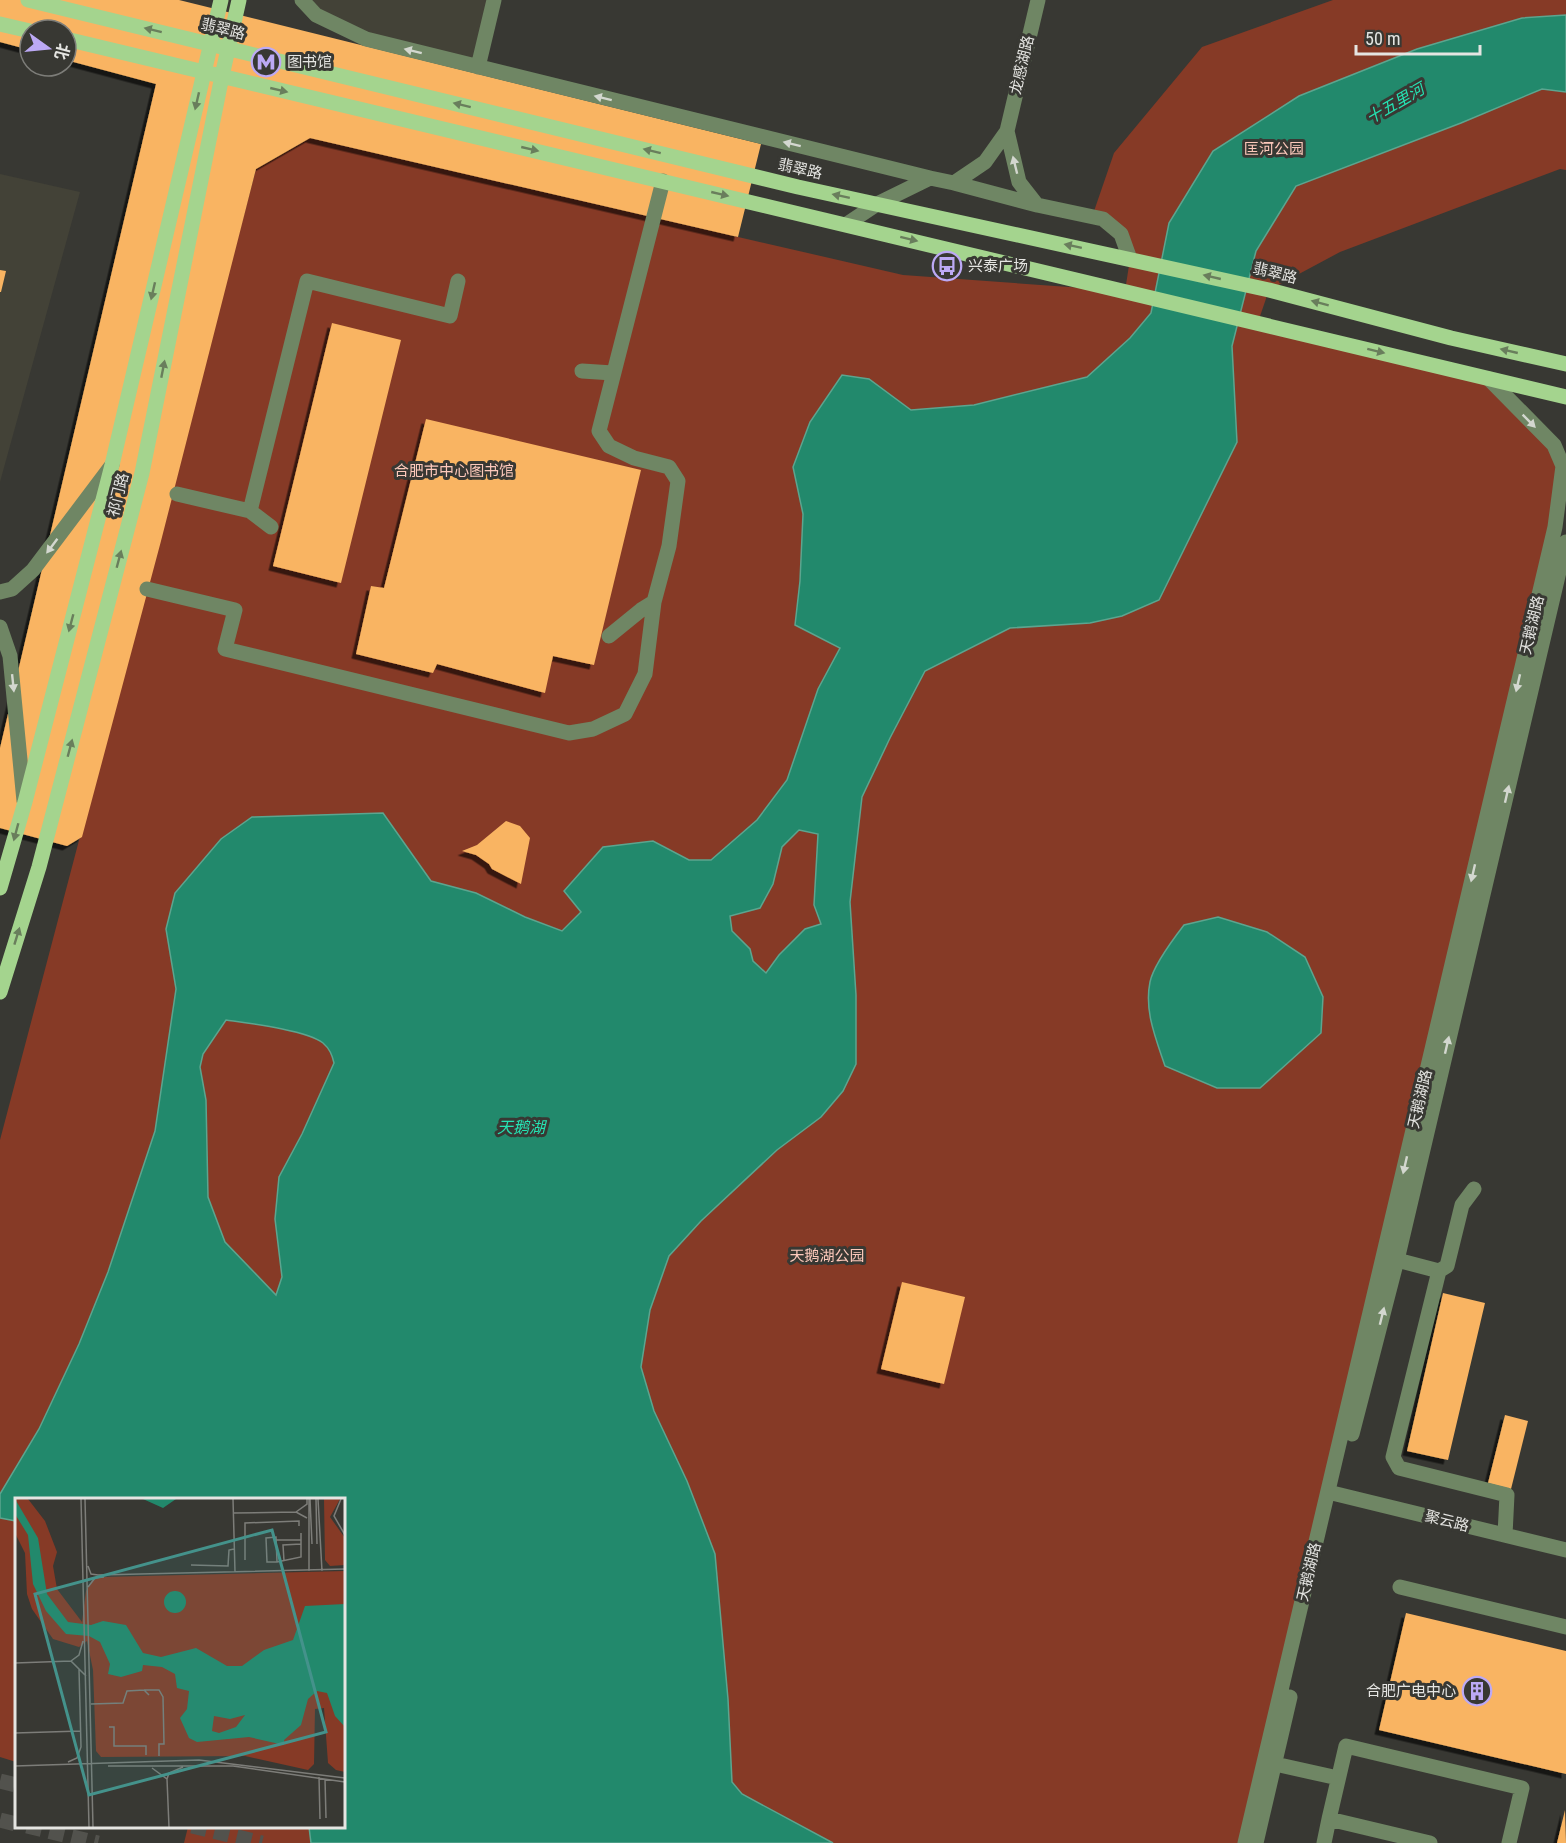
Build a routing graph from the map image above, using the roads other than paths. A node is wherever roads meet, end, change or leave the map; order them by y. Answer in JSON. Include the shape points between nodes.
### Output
{"nodes":[{"id":1,"x":28,"y":0,"type":"edge"},
{"id":2,"x":221,"y":0,"type":"edge"},
{"id":3,"x":239,"y":0,"type":"edge"},
{"id":4,"x":302,"y":0,"type":"edge"},
{"id":5,"x":494,"y":0,"type":"edge"},
{"id":6,"x":1038,"y":0,"type":"edge"},
{"id":7,"x":0,"y":24,"type":"edge"},
{"id":8,"x":18,"y":28,"type":"edge"},
{"id":9,"x":78,"y":42,"type":"edge"},
{"id":10,"x":210,"y":44,"type":"junction"},
{"id":11,"x":228,"y":48,"type":"junction"},
{"id":12,"x":478,"y":67,"type":"junction"},
{"id":13,"x":204,"y":72,"type":"junction"},
{"id":14,"x":222,"y":76,"type":"junction"},
{"id":15,"x":1006,"y":131,"type":"junction"},
{"id":16,"x":930,"y":178,"type":"junction"},
{"id":17,"x":663,"y":181,"type":"junction"},
{"id":18,"x":954,"y":183,"type":"junction"},
{"id":19,"x":877,"y":204,"type":"junction"},
{"id":20,"x":1037,"y":205,"type":"junction"},
{"id":21,"x":847,"y":224,"type":"junction"},
{"id":22,"x":1130,"y":259,"type":"junction"},
{"id":23,"x":458,"y":281,"type":"dead end"},
{"id":24,"x":1566,"y":364,"type":"edge"},
{"id":25,"x":582,"y":371,"type":"dead end"},
{"id":26,"x":613,"y":373,"type":"junction"},
{"id":27,"x":1489,"y":379,"type":"junction"},
{"id":28,"x":1566,"y":397,"type":"edge"},
{"id":29,"x":112,"y":465,"type":"junction"},
{"id":30,"x":177,"y":494,"type":"dead end"},
{"id":31,"x":250,"y":511,"type":"junction"},
{"id":32,"x":271,"y":527,"type":"dead end"},
{"id":33,"x":1566,"y":542,"type":"edge"},
{"id":34,"x":147,"y":589,"type":"dead end"},
{"id":35,"x":0,"y":592,"type":"edge"},
{"id":36,"x":654,"y":602,"type":"junction"},
{"id":37,"x":0,"y":627,"type":"edge"},
{"id":38,"x":609,"y":636,"type":"dead end"},
{"id":39,"x":24,"y":802,"type":"junction"},
{"id":40,"x":0,"y":888,"type":"edge"},
{"id":41,"x":0,"y":992,"type":"edge"},
{"id":42,"x":1474,"y":1189,"type":"dead end"},
{"id":43,"x":1396,"y":1260,"type":"junction"},
{"id":44,"x":1439,"y":1271,"type":"junction"},
{"id":45,"x":1332,"y":1493,"type":"junction"},
{"id":46,"x":1505,"y":1535,"type":"junction"},
{"id":47,"x":1566,"y":1550,"type":"edge"},
{"id":48,"x":1400,"y":1587,"type":"dead end"},
{"id":49,"x":1566,"y":1626,"type":"edge"},
{"id":50,"x":1275,"y":1764,"type":"junction"},
{"id":51,"x":1338,"y":1778,"type":"junction"},
{"id":52,"x":1329,"y":1819,"type":"junction"},
{"id":53,"x":1245,"y":1843,"type":"edge"},
{"id":54,"x":1256,"y":1843,"type":"edge"},
{"id":55,"x":1324,"y":1843,"type":"edge"},
{"id":56,"x":1430,"y":1843,"type":"edge"},
{"id":57,"x":1509,"y":1843,"type":"edge"}],
"edges":[{"from":10,"to":1,"type":"main road","name":"翡翠路","one_way":true},
{"from":2,"to":10,"type":"main road","name":"祁门路"},
{"from":3,"to":11,"type":"main road","name":"祁门路"},
{"from":12,"to":4,"type":"street","one_way":true,"via":[[366,39],[316,15]]},
{"from":5,"to":12,"type":"street"},
{"from":6,"to":15,"type":"street","name":"龙感湖路"},
{"from":7,"to":8,"type":"main road"},
{"from":9,"to":13,"type":"main road"},
{"from":10,"to":11,"type":"main road","name":"翡翠路"},
{"from":10,"to":13,"type":"main road","name":"祁门路"},
{"from":11,"to":14,"type":"main road","name":"祁门路"},
{"from":19,"to":11,"type":"main road","name":"翡翠路","one_way":true},
{"from":16,"to":12,"type":"street","one_way":true},
{"from":13,"to":14,"type":"main road"},
{"from":13,"to":29,"type":"main road","name":"祁门路","one_way":true},
{"from":14,"to":17,"type":"main road","one_way":true},
{"from":41,"to":14,"type":"main road","name":"祁门路","one_way":true,"via":[[39,867],[142,473]]},
{"from":15,"to":18,"type":"street","via":[[985,162]]},
{"from":20,"to":15,"type":"street","one_way":true,"via":[[1019,182]]},
{"from":16,"to":18,"type":"street"},
{"from":16,"to":19,"type":"street"},
{"from":17,"to":21,"type":"main road","one_way":true},
{"from":17,"to":26,"type":"street"},
{"from":18,"to":20,"type":"street"},
{"from":19,"to":21,"type":"street"},
{"from":22,"to":19,"type":"main road","name":"翡翠路","one_way":true},
{"from":20,"to":22,"type":"street","via":[[1103,219],[1121,234]]},
{"from":21,"to":27,"type":"main road","one_way":true},
{"from":24,"to":22,"type":"main road","name":"翡翠路","one_way":true},
{"from":23,"to":31,"type":"street","via":[[450,316],[306,281]]},
{"from":25,"to":26,"type":"street"},
{"from":26,"to":36,"type":"street","via":[[599,431],[609,446],[634,458],[669,466],[678,481],[669,546]]},
{"from":27,"to":28,"type":"main road"},
{"from":27,"to":45,"type":"street","name":"天鹅湖路","one_way":true,"via":[[1554,445],[1563,466],[1556,517]]},
{"from":29,"to":35,"type":"street","one_way":true,"via":[[33,570],[12,589]]},
{"from":29,"to":39,"type":"main road","name":"祁门路","one_way":true},
{"from":30,"to":31,"type":"street"},
{"from":31,"to":32,"type":"street"},
{"from":43,"to":33,"type":"street","name":"天鹅湖路","one_way":true},
{"from":34,"to":36,"type":"street","via":[[235,610],[225,649],[569,733],[592,729],[626,714],[645,674]]},
{"from":36,"to":38,"type":"street"},
{"from":37,"to":39,"type":"street","one_way":true,"via":[[10,656]]},
{"from":39,"to":40,"type":"main road","name":"祁门路","one_way":true},
{"from":42,"to":44,"type":"street","via":[[1462,1205],[1447,1266]]},
{"from":43,"to":44,"type":"street"},
{"from":45,"to":43,"type":"street","name":"天鹅湖路","one_way":true},
{"from":44,"to":46,"type":"street","via":[[1393,1457],[1399,1468],[1507,1495]]},
{"from":45,"to":46,"type":"street","name":"聚云路"},
{"from":45,"to":50,"type":"street","name":"天鹅湖路"},
{"from":45,"to":53,"type":"street","name":"天鹅湖路"},
{"from":46,"to":47,"type":"street","name":"聚云路"},
{"from":48,"to":49,"type":"street"},
{"from":50,"to":51,"type":"street"},
{"from":50,"to":54,"type":"street","name":"天鹅湖路"},
{"from":51,"to":52,"type":"street"},
{"from":51,"to":57,"type":"street","via":[[1346,1746],[1522,1788]]},
{"from":52,"to":55,"type":"street"},
{"from":52,"to":56,"type":"street"}]}
